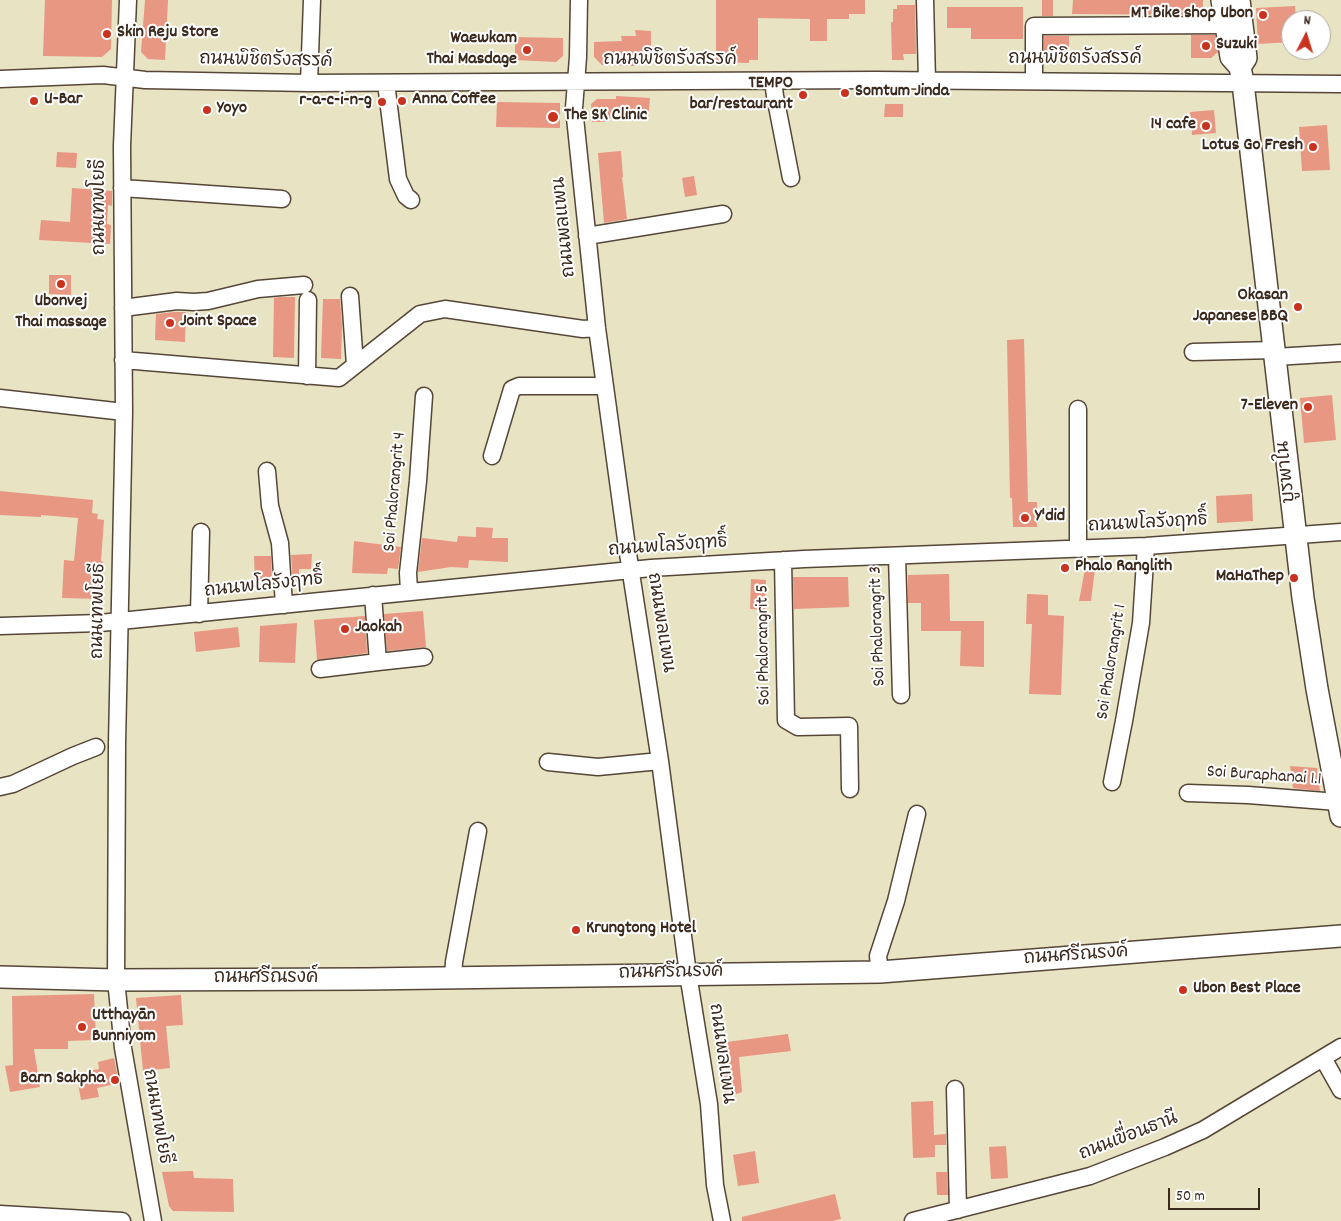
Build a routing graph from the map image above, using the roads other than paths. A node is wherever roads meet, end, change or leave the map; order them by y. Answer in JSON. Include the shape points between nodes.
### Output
{"nodes":[{"id":1,"x":128,"y":0,"type":"edge"},
{"id":2,"x":312,"y":0,"type":"edge"},
{"id":3,"x":579,"y":0,"type":"edge"},
{"id":4,"x":925,"y":0,"type":"edge"},
{"id":5,"x":1222,"y":0,"type":"edge"},
{"id":6,"x":1239,"y":0,"type":"edge"},
{"id":7,"x":1226,"y":25,"type":"junction"},
{"id":8,"x":1242,"y":75,"type":"junction"},
{"id":9,"x":125,"y":77,"type":"junction"},
{"id":10,"x":0,"y":79,"type":"edge"},
{"id":11,"x":774,"y":81,"type":"junction"},
{"id":12,"x":927,"y":81,"type":"junction"},
{"id":13,"x":1034,"y":81,"type":"junction"},
{"id":14,"x":576,"y":82,"type":"junction"},
{"id":15,"x":309,"y":83,"type":"junction"},
{"id":16,"x":386,"y":83,"type":"junction"},
{"id":17,"x":1341,"y":84,"type":"edge"},
{"id":18,"x":791,"y":178,"type":"dead end"},
{"id":19,"x":122,"y":188,"type":"junction"},
{"id":20,"x":282,"y":199,"type":"dead end"},
{"id":21,"x":411,"y":200,"type":"dead end"},
{"id":22,"x":723,"y":214,"type":"dead end"},
{"id":23,"x":587,"y":236,"type":"junction"},
{"id":24,"x":350,"y":296,"type":"dead end"},
{"id":25,"x":122,"y":308,"type":"junction"},
{"id":26,"x":597,"y":328,"type":"junction"},
{"id":27,"x":1193,"y":352,"type":"dead end"},
{"id":28,"x":1275,"y":353,"type":"junction"},
{"id":29,"x":1341,"y":353,"type":"edge"},
{"id":30,"x":123,"y":360,"type":"junction"},
{"id":31,"x":355,"y":365,"type":"junction"},
{"id":32,"x":307,"y":376,"type":"junction"},
{"id":33,"x":604,"y":386,"type":"junction"},
{"id":34,"x":424,"y":396,"type":"dead end"},
{"id":35,"x":0,"y":398,"type":"edge"},
{"id":36,"x":1078,"y":409,"type":"dead end"},
{"id":37,"x":124,"y":412,"type":"junction"},
{"id":38,"x":492,"y":456,"type":"dead end"},
{"id":39,"x":267,"y":472,"type":"dead end"},
{"id":40,"x":201,"y":532,"type":"dead end"},
{"id":41,"x":1341,"y":532,"type":"edge"},
{"id":42,"x":1296,"y":536,"type":"junction"},
{"id":43,"x":1146,"y":546,"type":"junction"},
{"id":44,"x":1078,"y":549,"type":"junction"},
{"id":45,"x":897,"y":556,"type":"junction"},
{"id":46,"x":783,"y":560,"type":"junction"},
{"id":47,"x":630,"y":570,"type":"junction"},
{"id":48,"x":409,"y":591,"type":"junction"},
{"id":49,"x":373,"y":595,"type":"junction"},
{"id":50,"x":284,"y":605,"type":"junction"},
{"id":51,"x":199,"y":614,"type":"junction"},
{"id":52,"x":120,"y":621,"type":"junction"},
{"id":53,"x":0,"y":626,"type":"edge"},
{"id":54,"x":424,"y":657,"type":"dead end"},
{"id":55,"x":378,"y":662,"type":"junction"},
{"id":56,"x":320,"y":669,"type":"dead end"},
{"id":57,"x":901,"y":695,"type":"dead end"},
{"id":58,"x":96,"y":747,"type":"dead end"},
{"id":59,"x":660,"y":761,"type":"junction"},
{"id":60,"x":548,"y":762,"type":"dead end"},
{"id":61,"x":1112,"y":782,"type":"dead end"},
{"id":62,"x":0,"y":787,"type":"edge"},
{"id":63,"x":850,"y":789,"type":"dead end"},
{"id":64,"x":1188,"y":793,"type":"dead end"},
{"id":65,"x":1340,"y":809,"type":"edge"},
{"id":66,"x":917,"y":814,"type":"dead end"},
{"id":67,"x":478,"y":831,"type":"dead end"},
{"id":68,"x":1341,"y":936,"type":"edge"},
{"id":69,"x":880,"y":972,"type":"junction"},
{"id":70,"x":688,"y":974,"type":"junction"},
{"id":71,"x":0,"y":977,"type":"edge"},
{"id":72,"x":453,"y":978,"type":"junction"},
{"id":73,"x":116,"y":980,"type":"junction"},
{"id":74,"x":1341,"y":1047,"type":"edge"},
{"id":75,"x":1323,"y":1058,"type":"junction"},
{"id":76,"x":955,"y":1088,"type":"dead end"},
{"id":77,"x":1341,"y":1090,"type":"edge"},
{"id":78,"x":958,"y":1210,"type":"junction"},
{"id":79,"x":0,"y":1214,"type":"edge"},
{"id":80,"x":122,"y":1221,"type":"edge"},
{"id":81,"x":153,"y":1221,"type":"edge"},
{"id":82,"x":722,"y":1221,"type":"edge"},
{"id":83,"x":913,"y":1221,"type":"edge"}],
"edges":[{"from":1,"to":9,"type":"street","name":"ถนนเทพโยธี"},
{"from":2,"to":15,"type":"street"},
{"from":3,"to":14,"type":"street","name":"ถนนพลแพน"},
{"from":4,"to":12,"type":"street"},
{"from":5,"to":7,"type":"main road","name":"บูรพาใน"},
{"from":6,"to":8,"type":"main road","name":"บูรพาใน","via":[[1246,58]]},
{"from":7,"to":8,"type":"main road","name":"บูรพาใน","via":[[1231,57]]},
{"from":7,"to":13,"type":"street","via":[[1034,26]]},
{"from":8,"to":13,"type":"street","name":"ถนนพิชิตรังสรรค์"},
{"from":8,"to":17,"type":"street","name":"ถนนพิชิตรังสรรค์"},
{"from":8,"to":28,"type":"main road","name":"บูรพาใน"},
{"from":9,"to":10,"type":"street","name":"ถนนพิชิตรังสรรค์"},
{"from":9,"to":15,"type":"street","name":"ถนนพิชิตรังสรรค์"},
{"from":9,"to":19,"type":"street","name":"ถนนเทพโยธี"},
{"from":11,"to":12,"type":"street","name":"ถนนพิชิตรังสรรค์"},
{"from":11,"to":14,"type":"street","name":"ถนนพิชิตรังสรรค์"},
{"from":11,"to":18,"type":"street","via":[[774,96]]},
{"from":12,"to":13,"type":"street","name":"ถนนพิชิตรังสรรค์"},
{"from":14,"to":16,"type":"street","name":"ถนนพิชิตรังสรรค์"},
{"from":14,"to":23,"type":"street","name":"ถนนพลแพน","via":[[574,108]]},
{"from":15,"to":16,"type":"street","name":"ถนนพิชิตรังสรรค์"},
{"from":16,"to":21,"type":"street","via":[[398,179]]},
{"from":19,"to":20,"type":"street"},
{"from":19,"to":25,"type":"street","name":"ถนนเทพโยธี"},
{"from":22,"to":23,"type":"street"},
{"from":23,"to":26,"type":"street","name":"ถนนพลแพน"},
{"from":24,"to":31,"type":"street"},
{"from":25,"to":30,"type":"street","name":"ถนนเทพโยธี"},
{"from":25,"to":32,"type":"street","via":[[177,301],[208,301],[258,289],[306,293]]},
{"from":26,"to":31,"type":"street","via":[[583,329],[445,308],[420,314]]},
{"from":26,"to":33,"type":"street","name":"ถนนพลแพน"},
{"from":27,"to":28,"type":"street"},
{"from":28,"to":29,"type":"street"},
{"from":28,"to":42,"type":"main road","name":"บูรพาใน"},
{"from":30,"to":32,"type":"street"},
{"from":30,"to":37,"type":"street","name":"ถนนเทพโยธี"},
{"from":31,"to":32,"type":"street","via":[[339,378]]},
{"from":33,"to":38,"type":"street","via":[[519,386],[512,389]]},
{"from":33,"to":47,"type":"street","name":"ถนนพลแพน"},
{"from":34,"to":48,"type":"street","name":"Soi Phalorangrit 4"},
{"from":35,"to":37,"type":"street"},
{"from":36,"to":44,"type":"street"},
{"from":37,"to":52,"type":"street","name":"ถนนเทพโยธี"},
{"from":39,"to":50,"type":"street","via":[[270,506],[280,543]]},
{"from":40,"to":51,"type":"street"},
{"from":41,"to":42,"type":"street","name":"ถนนพโลรังฤทธิ์"},
{"from":42,"to":43,"type":"street","name":"ถนนพโลรังฤทธิ์"},
{"from":42,"to":65,"type":"main road","name":"บูรพาใน","via":[[1316,680]]},
{"from":43,"to":44,"type":"street","name":"ถนนพโลรังฤทธิ์"},
{"from":43,"to":61,"type":"street","name":"Soi Phalorangrit 1","via":[[1141,623]]},
{"from":44,"to":45,"type":"street","name":"ถนนพโลรังฤทธิ์"},
{"from":45,"to":46,"type":"street","name":"ถนนพโลรังฤทธิ์"},
{"from":45,"to":57,"type":"street","name":"Soi Phalorangrit 3"},
{"from":46,"to":47,"type":"street","name":"ถนนพโลรังฤทธิ์"},
{"from":46,"to":63,"type":"street","name":"Soi Phalorangrit 5","via":[[786,720],[798,727],[849,726]]},
{"from":47,"to":48,"type":"street","name":"ถนนพโลรังฤทธิ์"},
{"from":47,"to":59,"type":"street","name":"ถนนพลแพน"},
{"from":48,"to":49,"type":"street","name":"ถนนพโลรังฤทธิ์"},
{"from":49,"to":50,"type":"street","name":"ถนนพโลรังฤทธิ์"},
{"from":49,"to":55,"type":"street"},
{"from":50,"to":51,"type":"street","name":"ถนนพโลรังฤทธิ์"},
{"from":51,"to":52,"type":"street","name":"ถนนพโลรังฤทธิ์"},
{"from":52,"to":53,"type":"street","name":"ถนนพโลรังฤทธิ์"},
{"from":52,"to":73,"type":"street","name":"ถนนเทพโยธี"},
{"from":54,"to":55,"type":"street"},
{"from":55,"to":56,"type":"street"},
{"from":58,"to":62,"type":"street"},
{"from":59,"to":60,"type":"street","via":[[598,767]]},
{"from":59,"to":70,"type":"street","name":"ถนนพลแพน"},
{"from":64,"to":65,"type":"street","name":"Soi Buraphanai 1.1","via":[[1248,795]]},
{"from":66,"to":69,"type":"street","via":[[896,901],[878,956]]},
{"from":67,"to":72,"type":"street"},
{"from":68,"to":69,"type":"main road","name":"ถนนศรีณรงค์"},
{"from":69,"to":70,"type":"main road","name":"ถนนศรีณรงค์"},
{"from":70,"to":72,"type":"main road","name":"ถนนศรีณรงค์"},
{"from":70,"to":82,"type":"street","name":"ถนนพลแพน","via":[[709,1104],[715,1185]]},
{"from":71,"to":73,"type":"main road","name":"ถนนศรีณรงค์"},
{"from":72,"to":73,"type":"main road","name":"ถนนศรีณรงค์"},
{"from":73,"to":81,"type":"street","name":"ถนนเทพโยธี","via":[[123,1048]]},
{"from":74,"to":75,"type":"street","name":"ถนนเขื่อนธานี"},
{"from":75,"to":77,"type":"street"},
{"from":75,"to":78,"type":"street","name":"ถนนเขื่อนธานี","via":[[1203,1130],[1165,1147],[1090,1176]]},
{"from":76,"to":78,"type":"street"},
{"from":78,"to":83,"type":"street","name":"ถนนเขื่อนธานี"},
{"from":79,"to":80,"type":"street"}]}
